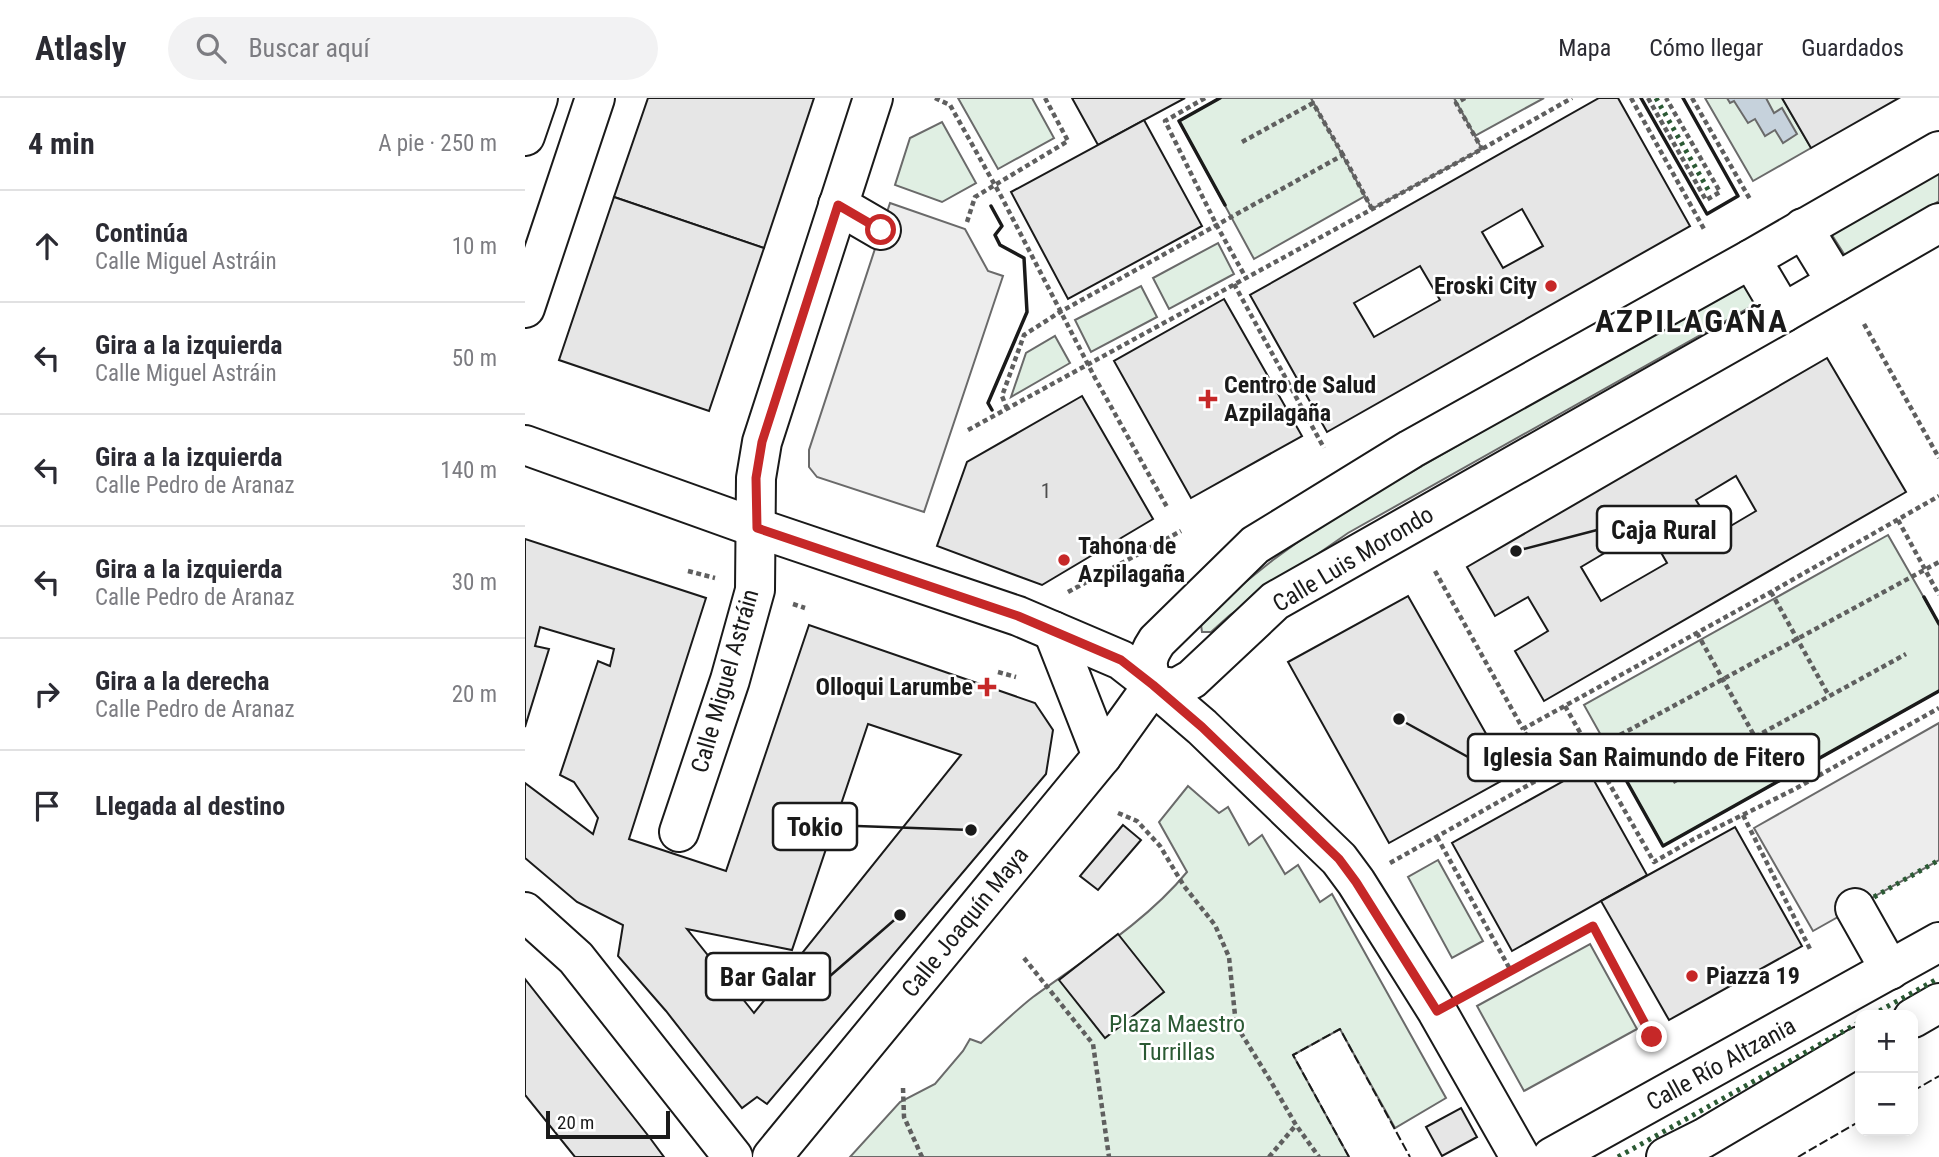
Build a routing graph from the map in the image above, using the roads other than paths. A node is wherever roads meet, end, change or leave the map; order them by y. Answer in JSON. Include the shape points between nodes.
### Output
{"nodes":[{"id":1,"x":538,"y":98,"type":"edge"},
{"id":2,"x":595,"y":98,"type":"edge"},
{"id":3,"x":873,"y":98,"type":"edge"},
{"id":4,"x":525,"y":136,"type":"edge"},
{"id":5,"x":1939,"y":151,"type":"edge"},
{"id":6,"x":838,"y":205,"type":"junction"},
{"id":7,"x":1939,"y":223,"type":"edge"},
{"id":8,"x":1804,"y":228,"type":"junction"},
{"id":9,"x":881,"y":230,"type":"dead end"},
{"id":10,"x":1751,"y":259,"type":"junction"},
{"id":11,"x":1836,"y":282,"type":"junction"},
{"id":12,"x":525,"y":308,"type":"edge"},
{"id":13,"x":1783,"y":313,"type":"junction"},
{"id":14,"x":525,"y":445,"type":"edge"},
{"id":15,"x":757,"y":528,"type":"junction"},
{"id":16,"x":1055,"y":615,"type":"junction"},
{"id":17,"x":1153,"y":685,"type":"junction"},
{"id":18,"x":1102,"y":756,"type":"junction"},
{"id":19,"x":679,"y":832,"type":"dead end"},
{"id":20,"x":1855,"y":908,"type":"dead end"},
{"id":21,"x":525,"y":912,"type":"edge"},
{"id":22,"x":1939,"y":942,"type":"edge"},
{"id":23,"x":1890,"y":970,"type":"junction"},
{"id":24,"x":1939,"y":1003,"type":"edge"},
{"id":25,"x":1918,"y":1015,"type":"edge"},
{"id":26,"x":1855,"y":1049,"type":"edge"},
{"id":27,"x":733,"y":1157,"type":"edge"},
{"id":28,"x":772,"y":1157,"type":"edge"},
{"id":29,"x":1520,"y":1157,"type":"edge"},
{"id":30,"x":1552,"y":1157,"type":"edge"},
{"id":31,"x":1666,"y":1157,"type":"edge"}],
"edges":[{"from":1,"to":4,"type":"street"},
{"from":2,"to":12,"type":"street"},
{"from":3,"to":6,"type":"street","name":"Calle Miguel Astráin"},
{"from":5,"to":8,"type":"street"},
{"from":6,"to":9,"type":"street"},
{"from":6,"to":15,"type":"street","name":"Calle Miguel Astráin","via":[[762,442],[756,478]]},
{"from":7,"to":11,"type":"street","name":"Calle Luis Morondo"},
{"from":8,"to":10,"type":"street"},
{"from":8,"to":11,"type":"street"},
{"from":10,"to":13,"type":"street"},
{"from":10,"to":17,"type":"street","via":[[1411,449],[1255,545],[1157,641],[1148,654]]},
{"from":11,"to":13,"type":"street","name":"Calle Luis Morondo"},
{"from":13,"to":17,"type":"street","name":"Calle Luis Morondo","via":[[1275,601],[1192,680],[1176,688]]},
{"from":14,"to":15,"type":"street"},
{"from":15,"to":16,"type":"street","via":[[1018,616]]},
{"from":15,"to":19,"type":"street","name":"Calle Miguel Astráin","via":[[755,590]]},
{"from":16,"to":17,"type":"street"},
{"from":16,"to":18,"type":"street"},
{"from":17,"to":18,"type":"street","name":"Calle Joaquín Maya"},
{"from":17,"to":29,"type":"street","via":[[1339,859],[1437,1011]]},
{"from":18,"to":28,"type":"street","name":"Calle Joaquín Maya"},
{"from":20,"to":23,"type":"street"},
{"from":21,"to":27,"type":"street","via":[[576,958]]},
{"from":22,"to":23,"type":"street","name":"Calle Río Altzania"},
{"from":23,"to":30,"type":"street","name":"Calle Río Altzania"},
{"from":24,"to":25,"type":"street"},
{"from":26,"to":31,"type":"street"}]}
